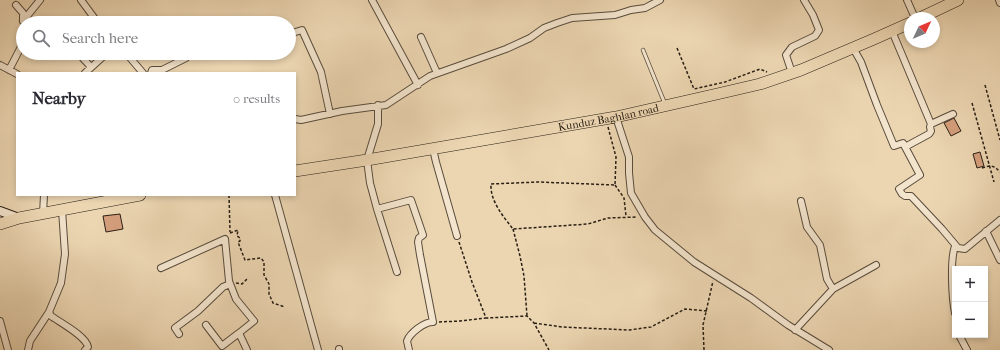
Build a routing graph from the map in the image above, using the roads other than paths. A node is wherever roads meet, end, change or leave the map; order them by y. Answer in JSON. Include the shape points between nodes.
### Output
{"nodes":[{"id":1,"x":40,"y":0,"type":"edge"},
{"id":2,"x":81,"y":0,"type":"edge"},
{"id":3,"x":372,"y":0,"type":"edge"},
{"id":4,"x":660,"y":0,"type":"edge"},
{"id":5,"x":804,"y":0,"type":"edge"},
{"id":6,"x":907,"y":0,"type":"edge"},
{"id":7,"x":958,"y":0,"type":"edge"},
{"id":8,"x":16,"y":6,"type":"dead end"},
{"id":9,"x":912,"y":12,"type":"edge"},
{"id":10,"x":933,"y":12,"type":"edge"},
{"id":11,"x":24,"y":16,"type":"edge"},
{"id":12,"x":28,"y":16,"type":"edge"},
{"id":13,"x":93,"y":16,"type":"edge"},
{"id":14,"x":904,"y":26,"type":"edge"},
{"id":15,"x":892,"y":31,"type":"junction"},
{"id":16,"x":296,"y":32,"type":"edge"},
{"id":17,"x":421,"y":38,"type":"dead end"},
{"id":18,"x":853,"y":48,"type":"junction"},
{"id":19,"x":643,"y":50,"type":"dead end"},
{"id":20,"x":16,"y":56,"type":"edge"},
{"id":21,"x":84,"y":60,"type":"edge"},
{"id":22,"x":99,"y":60,"type":"edge"},
{"id":23,"x":132,"y":60,"type":"edge"},
{"id":24,"x":182,"y":60,"type":"edge"},
{"id":25,"x":0,"y":65,"type":"edge"},
{"id":26,"x":91,"y":67,"type":"junction"},
{"id":27,"x":9,"y":70,"type":"junction"},
{"id":28,"x":86,"y":72,"type":"edge"},
{"id":29,"x":142,"y":72,"type":"edge"},
{"id":30,"x":151,"y":72,"type":"edge"},
{"id":31,"x":437,"y":73,"type":"junction"},
{"id":32,"x":792,"y":73,"type":"junction"},
{"id":33,"x":16,"y":74,"type":"edge"},
{"id":34,"x":418,"y":85,"type":"junction"},
{"id":35,"x":378,"y":105,"type":"junction"},
{"id":36,"x":666,"y":106,"type":"junction"},
{"id":37,"x":330,"y":114,"type":"junction"},
{"id":38,"x":953,"y":114,"type":"dead end"},
{"id":39,"x":611,"y":117,"type":"junction"},
{"id":40,"x":296,"y":119,"type":"edge"},
{"id":41,"x":931,"y":124,"type":"junction"},
{"id":42,"x":905,"y":147,"type":"junction"},
{"id":43,"x":433,"y":149,"type":"junction"},
{"id":44,"x":367,"y":160,"type":"junction"},
{"id":45,"x":296,"y":171,"type":"edge"},
{"id":46,"x":44,"y":196,"type":"edge"},
{"id":47,"x":135,"y":196,"type":"edge"},
{"id":48,"x":275,"y":196,"type":"edge"},
{"id":49,"x":801,"y":201,"type":"dead end"},
{"id":50,"x":377,"y":209,"type":"junction"},
{"id":51,"x":62,"y":210,"type":"junction"},
{"id":52,"x":0,"y":211,"type":"edge"},
{"id":53,"x":43,"y":214,"type":"junction"},
{"id":54,"x":19,"y":218,"type":"junction"},
{"id":55,"x":1000,"y":220,"type":"edge"},
{"id":56,"x":0,"y":224,"type":"edge"},
{"id":57,"x":986,"y":231,"type":"junction"},
{"id":58,"x":458,"y":236,"type":"road end"},
{"id":59,"x":955,"y":246,"type":"junction"},
{"id":60,"x":1000,"y":260,"type":"edge"},
{"id":61,"x":876,"y":264,"type":"dead end"},
{"id":62,"x":161,"y":268,"type":"dead end"},
{"id":63,"x":396,"y":272,"type":"dead end"},
{"id":64,"x":230,"y":284,"type":"junction"},
{"id":65,"x":833,"y":289,"type":"junction"},
{"id":66,"x":953,"y":302,"type":"edge"},
{"id":67,"x":49,"y":312,"type":"junction"},
{"id":68,"x":0,"y":321,"type":"edge"},
{"id":69,"x":206,"y":325,"type":"dead end"},
{"id":70,"x":795,"y":330,"type":"junction"},
{"id":71,"x":239,"y":333,"type":"junction"},
{"id":72,"x":179,"y":334,"type":"dead end"},
{"id":73,"x":961,"y":338,"type":"edge"},
{"id":74,"x":8,"y":350,"type":"edge"},
{"id":75,"x":28,"y":350,"type":"edge"},
{"id":76,"x":85,"y":350,"type":"edge"},
{"id":77,"x":247,"y":350,"type":"edge"},
{"id":78,"x":318,"y":350,"type":"edge"},
{"id":79,"x":409,"y":350,"type":"edge"},
{"id":80,"x":829,"y":350,"type":"edge"},
{"id":81,"x":967,"y":350,"type":"edge"}],
"edges":[{"from":1,"to":12,"type":"street"},
{"from":2,"to":13,"type":"street"},
{"from":3,"to":34,"type":"street"},
{"from":4,"to":31,"type":"street","via":[[645,8],[615,15],[564,20],[544,28],[506,50]]},
{"from":5,"to":32,"type":"street","via":[[818,30],[814,36],[792,47],[786,55]]},
{"from":6,"to":9,"type":"street"},
{"from":7,"to":10,"type":"highway"},
{"from":8,"to":11,"type":"street","via":[[24,12]]},
{"from":14,"to":15,"type":"highway","name":"Kunduz Baghlan road"},
{"from":15,"to":18,"type":"highway","name":"Kunduz Baghlan road"},
{"from":15,"to":41,"type":"street"},
{"from":16,"to":37,"type":"street","via":[[302,30],[321,72]]},
{"from":17,"to":31,"type":"street"},
{"from":18,"to":32,"type":"highway","name":"Kunduz Baghlan road"},
{"from":18,"to":42,"type":"street","via":[[894,146],[903,143]]},
{"from":19,"to":36,"type":"lane"},
{"from":20,"to":27,"type":"street"},
{"from":21,"to":26,"type":"street"},
{"from":22,"to":26,"type":"street"},
{"from":23,"to":29,"type":"street"},
{"from":24,"to":30,"type":"street","via":[[162,70]]},
{"from":25,"to":27,"type":"street"},
{"from":26,"to":28,"type":"street"},
{"from":27,"to":33,"type":"street"},
{"from":31,"to":34,"type":"street"},
{"from":32,"to":36,"type":"highway","name":"Kunduz Baghlan road","via":[[760,84]]},
{"from":34,"to":35,"type":"street","via":[[386,105]]},
{"from":35,"to":37,"type":"street"},
{"from":35,"to":44,"type":"street","via":[[378,124]]},
{"from":36,"to":39,"type":"highway","name":"Kunduz Baghlan road"},
{"from":37,"to":40,"type":"street"},
{"from":38,"to":41,"type":"street"},
{"from":39,"to":43,"type":"highway","name":"Kunduz Baghlan road"},
{"from":39,"to":70,"type":"street","via":[[629,157],[631,193],[656,230],[694,262]]},
{"from":41,"to":42,"type":"street","via":[[929,134]]},
{"from":42,"to":59,"type":"street","via":[[920,176],[899,189],[902,194],[910,196],[921,206]]},
{"from":43,"to":44,"type":"highway","name":"Kunduz Baghlan road"},
{"from":43,"to":58,"type":"street"},
{"from":44,"to":45,"type":"highway","name":"Kunduz Baghlan road"},
{"from":44,"to":50,"type":"street"},
{"from":46,"to":53,"type":"street"},
{"from":47,"to":51,"type":"highway"},
{"from":48,"to":78,"type":"street"},
{"from":49,"to":65,"type":"street","via":[[807,227],[820,245],[827,279]]},
{"from":50,"to":63,"type":"street"},
{"from":50,"to":79,"type":"street","via":[[411,200],[422,236],[418,242],[433,322],[427,322],[410,335],[407,341]]},
{"from":51,"to":53,"type":"highway"},
{"from":51,"to":67,"type":"street","via":[[65,254],[61,284]]},
{"from":52,"to":54,"type":"street"},
{"from":53,"to":54,"type":"highway"},
{"from":54,"to":56,"type":"highway"},
{"from":55,"to":57,"type":"street"},
{"from":57,"to":59,"type":"street","via":[[965,249]]},
{"from":57,"to":60,"type":"street"},
{"from":59,"to":66,"type":"street","via":[[952,272]]},
{"from":61,"to":65,"type":"street"},
{"from":62,"to":64,"type":"street","via":[[225,239]]},
{"from":64,"to":71,"type":"street","via":[[236,299],[254,321]]},
{"from":64,"to":72,"type":"street","via":[[223,287],[198,311],[175,328]]},
{"from":65,"to":70,"type":"street"},
{"from":67,"to":75,"type":"street","via":[[30,341]]},
{"from":67,"to":76,"type":"street","via":[[87,342],[88,347]]},
{"from":68,"to":74,"type":"street"},
{"from":69,"to":71,"type":"street","via":[[222,346]]},
{"from":70,"to":80,"type":"street"},
{"from":71,"to":77,"type":"street"},
{"from":73,"to":81,"type":"street"}]}
